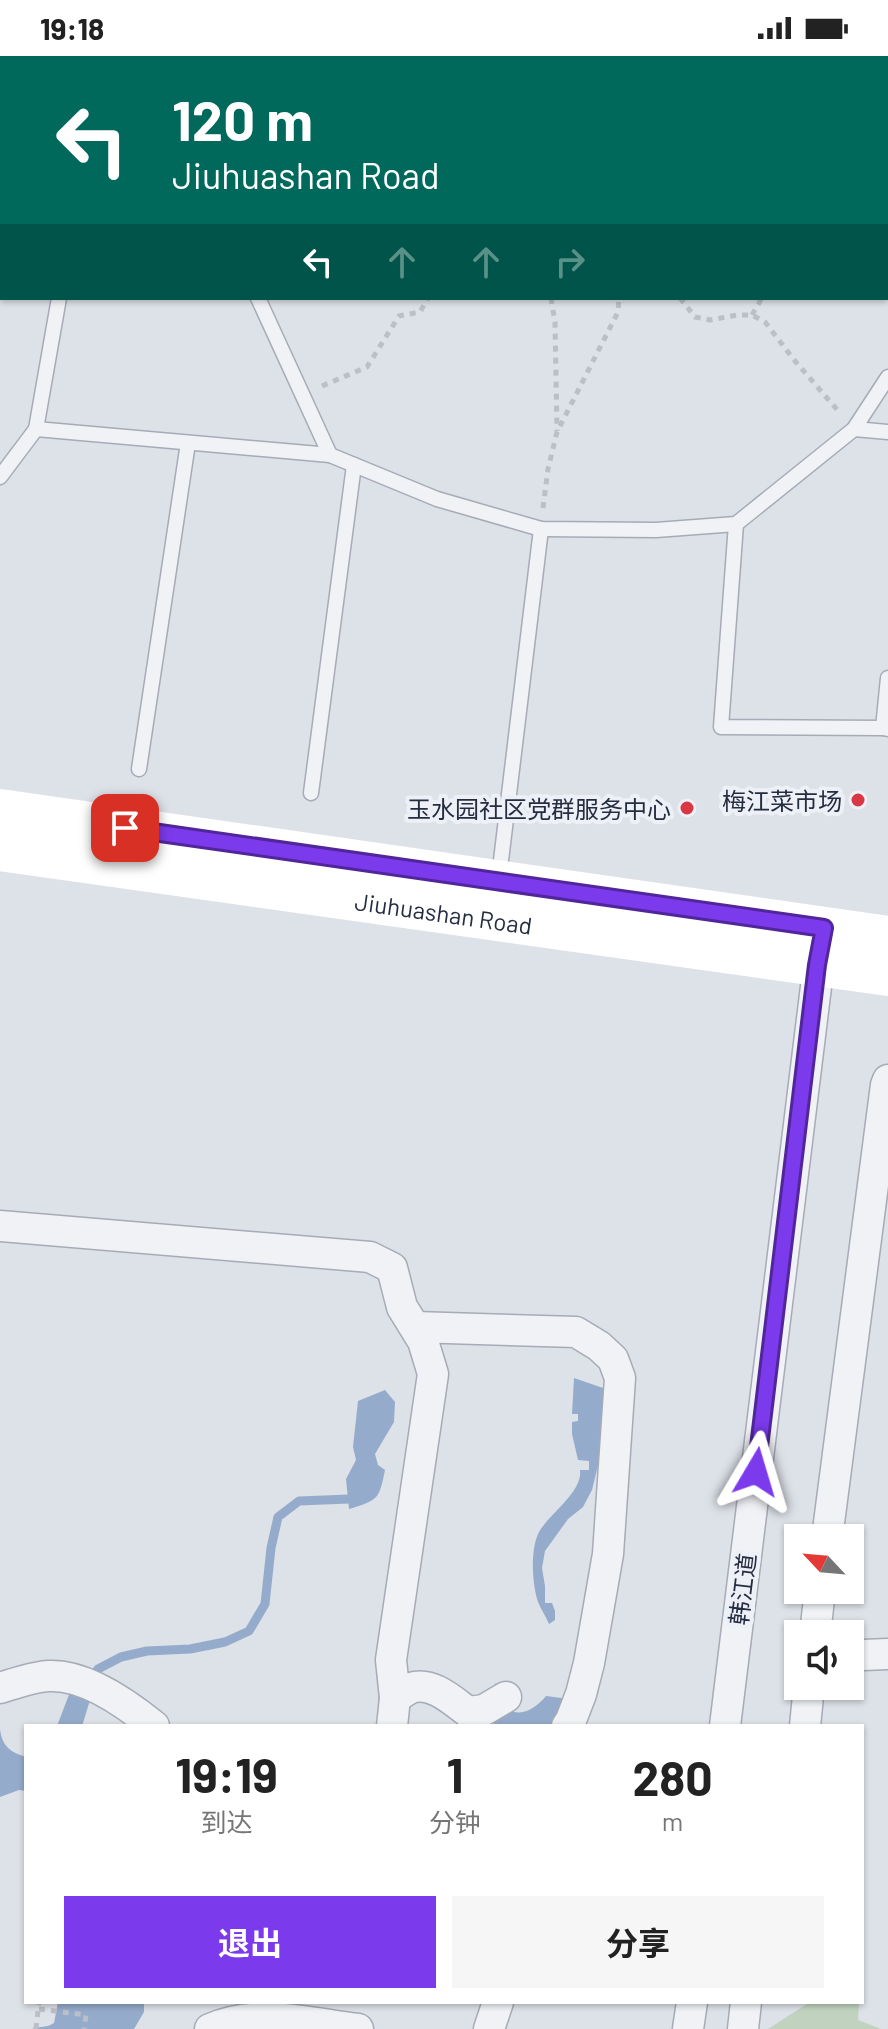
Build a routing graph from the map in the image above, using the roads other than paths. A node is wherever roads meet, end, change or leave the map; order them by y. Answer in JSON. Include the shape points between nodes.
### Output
{"nodes":[{"id":1,"x":59,"y":300,"type":"edge"},
{"id":2,"x":259,"y":300,"type":"edge"},
{"id":3,"x":888,"y":377,"type":"edge"},
{"id":4,"x":36,"y":429,"type":"junction"},
{"id":5,"x":854,"y":429,"type":"junction"},
{"id":6,"x":888,"y":432,"type":"edge"},
{"id":7,"x":188,"y":443,"type":"junction"},
{"id":8,"x":330,"y":455,"type":"junction"},
{"id":9,"x":354,"y":465,"type":"junction"},
{"id":10,"x":0,"y":477,"type":"edge"},
{"id":11,"x":736,"y":524,"type":"junction"},
{"id":12,"x":541,"y":529,"type":"junction"},
{"id":13,"x":888,"y":678,"type":"edge"},
{"id":14,"x":885,"y":729,"type":"edge"},
{"id":15,"x":139,"y":769,"type":"dead end"},
{"id":16,"x":311,"y":793,"type":"dead end"},
{"id":17,"x":0,"y":810,"type":"edge"},
{"id":18,"x":0,"y":850,"type":"edge"},
{"id":19,"x":498,"y":882,"type":"junction"},
{"id":20,"x":888,"y":937,"type":"edge"},
{"id":21,"x":820,"y":946,"type":"junction"},
{"id":22,"x":888,"y":975,"type":"edge"},
{"id":23,"x":888,"y":1080,"type":"edge"},
{"id":24,"x":0,"y":1226,"type":"edge"},
{"id":25,"x":415,"y":1327,"type":"junction"},
{"id":26,"x":829,"y":1524,"type":"edge"},
{"id":27,"x":888,"y":1654,"type":"edge"},
{"id":28,"x":864,"y":1655,"type":"edge"},
{"id":29,"x":0,"y":1688,"type":"edge"},
{"id":30,"x":808,"y":1700,"type":"edge"},
{"id":31,"x":495,"y":1704,"type":"dead end"},
{"id":32,"x":393,"y":1712,"type":"edge"},
{"id":33,"x":152,"y":1724,"type":"edge"},
{"id":34,"x":568,"y":1724,"type":"edge"},
{"id":35,"x":725,"y":1724,"type":"edge"},
{"id":36,"x":805,"y":1724,"type":"edge"},
{"id":37,"x":356,"y":2004,"type":"edge"},
{"id":38,"x":497,"y":2004,"type":"edge"},
{"id":39,"x":692,"y":2004,"type":"edge"},
{"id":40,"x":746,"y":2004,"type":"edge"},
{"id":41,"x":210,"y":2029,"type":"edge"},
{"id":42,"x":354,"y":2029,"type":"edge"},
{"id":43,"x":489,"y":2029,"type":"edge"},
{"id":44,"x":688,"y":2029,"type":"edge"},
{"id":45,"x":743,"y":2029,"type":"edge"}],
"edges":[{"from":1,"to":4,"type":"lane"},
{"from":2,"to":8,"type":"lane"},
{"from":3,"to":5,"type":"lane"},
{"from":4,"to":7,"type":"lane"},
{"from":4,"to":10,"type":"lane"},
{"from":5,"to":6,"type":"lane"},
{"from":5,"to":11,"type":"lane"},
{"from":7,"to":8,"type":"lane"},
{"from":7,"to":15,"type":"lane"},
{"from":8,"to":9,"type":"lane"},
{"from":9,"to":12,"type":"lane","via":[[437,499]]},
{"from":9,"to":16,"type":"lane"},
{"from":11,"to":12,"type":"lane"},
{"from":11,"to":14,"type":"lane","via":[[721,727]]},
{"from":12,"to":19,"type":"lane"},
{"from":13,"to":14,"type":"lane"},
{"from":17,"to":19,"type":"street","name":"Jiuhuashan Road"},
{"from":18,"to":21,"type":"street","name":"Jiuhuashan Road"},
{"from":19,"to":21,"type":"street","name":"Jiuhuashan Road"},
{"from":20,"to":21,"type":"street","name":"Jiuhuashan Road"},
{"from":21,"to":22,"type":"street","name":"Jiuhuashan Road"},
{"from":21,"to":35,"type":"street","name":"韩江道"},
{"from":23,"to":26,"type":"street"},
{"from":24,"to":25,"type":"street","via":[[370,1257],[392,1268],[402,1307]]},
{"from":25,"to":32,"type":"street","via":[[433,1374],[391,1660]]},
{"from":25,"to":34,"type":"street","via":[[576,1332],[613,1359],[620,1378],[608,1554],[589,1663]]},
{"from":27,"to":28,"type":"street"},
{"from":29,"to":33,"type":"street","via":[[50,1675],[88,1685]]},
{"from":30,"to":36,"type":"street"},
{"from":31,"to":32,"type":"street","via":[[468,1712],[441,1692],[413,1687]]},
{"from":37,"to":42,"type":"street"},
{"from":38,"to":43,"type":"street"},
{"from":39,"to":44,"type":"street"},
{"from":40,"to":45,"type":"street"},
{"from":41,"to":42,"type":"street","via":[[260,2017]]}]}
